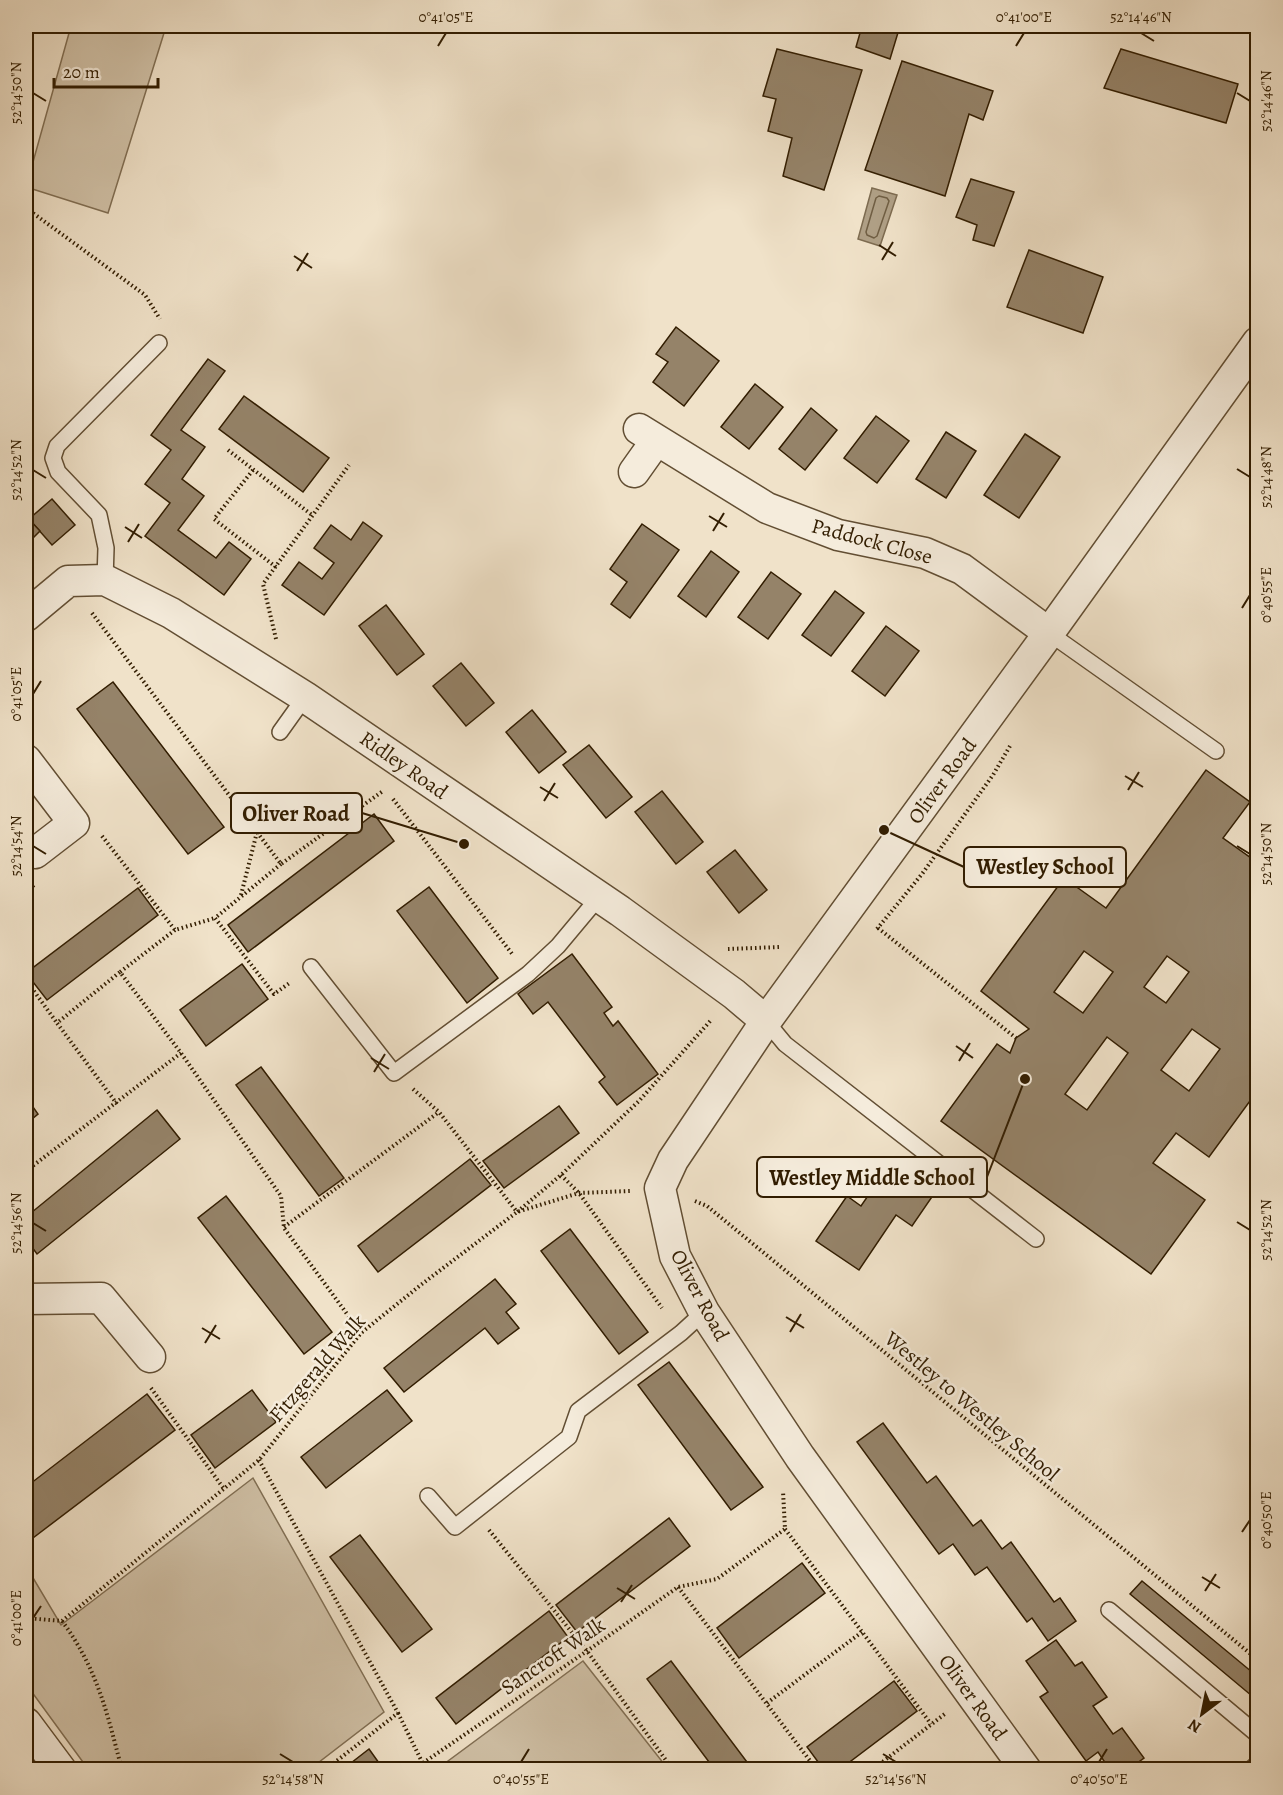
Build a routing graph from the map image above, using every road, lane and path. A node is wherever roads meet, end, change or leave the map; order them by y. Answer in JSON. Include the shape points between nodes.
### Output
{"nodes":[{"id":1,"x":26,"y":208,"type":"edge"},
{"id":2,"x":1257,"y":342,"type":"edge"},
{"id":3,"x":159,"y":343,"type":"joint"},
{"id":4,"x":228,"y":450,"type":"dead end"},
{"id":5,"x":349,"y":465,"type":"dead end"},
{"id":6,"x":254,"y":470,"type":"junction"},
{"id":7,"x":634,"y":472,"type":"dead end"},
{"id":8,"x":312,"y":515,"type":"junction"},
{"id":9,"x":276,"y":567,"type":"junction"},
{"id":10,"x":68,"y":580,"type":"junction"},
{"id":11,"x":105,"y":580,"type":"junction"},
{"id":12,"x":26,"y":616,"type":"edge"},
{"id":13,"x":1049,"y":633,"type":"junction"},
{"id":14,"x":278,"y":648,"type":"dead end"},
{"id":15,"x":305,"y":697,"type":"junction"},
{"id":16,"x":280,"y":732,"type":"dead end"},
{"id":17,"x":1216,"y":751,"type":"dead end"},
{"id":18,"x":26,"y":760,"type":"edge"},
{"id":19,"x":74,"y":823,"type":"junction"},
{"id":20,"x":257,"y":832,"type":"junction"},
{"id":21,"x":35,"y":853,"type":"dead end"},
{"id":22,"x":281,"y":864,"type":"junction"},
{"id":23,"x":241,"y":897,"type":"junction"},
{"id":24,"x":599,"y":897,"type":"junction"},
{"id":25,"x":215,"y":918,"type":"junction"},
{"id":26,"x":878,"y":928,"type":"dead end"},
{"id":27,"x":175,"y":930,"type":"junction"},
{"id":28,"x":782,"y":947,"type":"dead end"},
{"id":29,"x":721,"y":949,"type":"dead end"},
{"id":30,"x":311,"y":967,"type":"joint"},
{"id":31,"x":120,"y":972,"type":"junction"},
{"id":32,"x":528,"y":974,"type":"junction"},
{"id":33,"x":26,"y":980,"type":"edge"},
{"id":34,"x":734,"y":994,"type":"junction"},
{"id":35,"x":766,"y":1021,"type":"junction"},
{"id":36,"x":57,"y":1023,"type":"junction"},
{"id":37,"x":1016,"y":1038,"type":"dead end"},
{"id":38,"x":181,"y":1053,"type":"junction"},
{"id":39,"x":394,"y":1073,"type":"junction"},
{"id":40,"x":117,"y":1104,"type":"junction"},
{"id":41,"x":439,"y":1112,"type":"junction"},
{"id":42,"x":26,"y":1171,"type":"edge"},
{"id":43,"x":660,"y":1188,"type":"junction"},
{"id":44,"x":517,"y":1212,"type":"junction"},
{"id":45,"x":284,"y":1228,"type":"junction"},
{"id":46,"x":1036,"y":1239,"type":"dead end"},
{"id":47,"x":26,"y":1299,"type":"edge"},
{"id":48,"x":704,"y":1312,"type":"junction"},
{"id":49,"x":361,"y":1333,"type":"junction"},
{"id":50,"x":150,"y":1357,"type":"joint"},
{"id":51,"x":800,"y":1457,"type":"junction"},
{"id":52,"x":259,"y":1460,"type":"junction"},
{"id":53,"x":224,"y":1489,"type":"junction"},
{"id":54,"x":428,"y":1496,"type":"dead end"},
{"id":55,"x":475,"y":1511,"type":"junction"},
{"id":56,"x":785,"y":1529,"type":"junction"},
{"id":57,"x":678,"y":1587,"type":"junction"},
{"id":58,"x":1109,"y":1610,"type":"dead end"},
{"id":59,"x":26,"y":1618,"type":"edge"},
{"id":60,"x":62,"y":1621,"type":"junction"},
{"id":61,"x":862,"y":1632,"type":"junction"},
{"id":62,"x":587,"y":1651,"type":"junction"},
{"id":63,"x":1257,"y":1660,"type":"edge"},
{"id":64,"x":971,"y":1694,"type":"junction"},
{"id":65,"x":767,"y":1703,"type":"junction"},
{"id":66,"x":398,"y":1713,"type":"junction"},
{"id":67,"x":26,"y":1723,"type":"edge"},
{"id":68,"x":931,"y":1724,"type":"junction"},
{"id":69,"x":1257,"y":1735,"type":"edge"},
{"id":70,"x":423,"y":1762,"type":"junction"},
{"id":71,"x":1257,"y":1763,"type":"edge"},
{"id":72,"x":61,"y":1770,"type":"edge"},
{"id":73,"x":122,"y":1770,"type":"edge"},
{"id":74,"x":325,"y":1770,"type":"edge"},
{"id":75,"x":426,"y":1770,"type":"edge"},
{"id":76,"x":673,"y":1770,"type":"edge"},
{"id":77,"x":817,"y":1770,"type":"edge"},
{"id":78,"x":872,"y":1770,"type":"edge"},
{"id":79,"x":1026,"y":1770,"type":"edge"},
{"id":80,"x":1250,"y":1770,"type":"edge"}],
"edges":[{"from":1,"to":3,"type":"path","via":[[145,296],[160,316]]},
{"from":2,"to":13,"type":"street","name":"Oliver Road"},
{"from":3,"to":11,"type":"lane","via":[[57,446],[53,458],[58,472],[99,515],[106,548]]},
{"from":4,"to":6,"type":"path"},
{"from":5,"to":8,"type":"path"},
{"from":6,"to":8,"type":"path"},
{"from":6,"to":9,"type":"path","via":[[214,519]]},
{"from":7,"to":13,"type":"street","name":"Paddock Close","via":[[647,435],[767,508],[838,536],[925,553],[962,569]]},
{"from":8,"to":9,"type":"path"},
{"from":9,"to":14,"type":"path","via":[[263,584]]},
{"from":10,"to":11,"type":"street","name":"Ridley Road"},
{"from":10,"to":12,"type":"street"},
{"from":10,"to":20,"type":"path"},
{"from":11,"to":15,"type":"street","name":"Ridley Road","via":[[171,613]]},
{"from":13,"to":17,"type":"lane"},
{"from":13,"to":35,"type":"street","name":"Oliver Road"},
{"from":15,"to":16,"type":"lane"},
{"from":15,"to":24,"type":"street","name":"Ridley Road"},
{"from":18,"to":19,"type":"street"},
{"from":19,"to":21,"type":"street"},
{"from":19,"to":27,"type":"path","via":[[105,837]]},
{"from":20,"to":22,"type":"path"},
{"from":20,"to":23,"type":"path"},
{"from":22,"to":23,"type":"path"},
{"from":22,"to":32,"type":"path","via":[[386,789]]},
{"from":23,"to":25,"type":"path"},
{"from":24,"to":32,"type":"lane","via":[[558,946]]},
{"from":24,"to":34,"type":"street","name":"Ridley Road"},
{"from":25,"to":27,"type":"path"},
{"from":25,"to":30,"type":"path","via":[[274,994]]},
{"from":26,"to":37,"type":"path"},
{"from":27,"to":31,"type":"path"},
{"from":28,"to":29,"type":"path"},
{"from":30,"to":39,"type":"lane"},
{"from":31,"to":36,"type":"path"},
{"from":31,"to":38,"type":"path"},
{"from":32,"to":39,"type":"lane"},
{"from":33,"to":36,"type":"path"},
{"from":34,"to":35,"type":"street","name":"Ridley Road"},
{"from":34,"to":44,"type":"path","via":[[639,1101]]},
{"from":35,"to":43,"type":"street","name":"Oliver Road","via":[[673,1160]]},
{"from":35,"to":46,"type":"lane","via":[[785,1044]]},
{"from":36,"to":40,"type":"path"},
{"from":38,"to":40,"type":"path"},
{"from":38,"to":45,"type":"path","via":[[281,1196]]},
{"from":39,"to":41,"type":"path"},
{"from":40,"to":42,"type":"path"},
{"from":41,"to":44,"type":"path"},
{"from":41,"to":45,"type":"path"},
{"from":43,"to":44,"type":"path","name":"Fitzgerald Walk","via":[[579,1193]]},
{"from":43,"to":48,"type":"street","name":"Oliver Road","via":[[675,1256]]},
{"from":43,"to":63,"type":"path","name":"Westley to Westley School","via":[[707,1206]]},
{"from":44,"to":49,"type":"path","name":"Fitzgerald Walk"},
{"from":45,"to":49,"type":"path"},
{"from":47,"to":50,"type":"street","via":[[101,1299]]},
{"from":48,"to":51,"type":"street","name":"Oliver Road"},
{"from":48,"to":55,"type":"lane","via":[[578,1411],[570,1437]]},
{"from":49,"to":52,"type":"path","name":"Fitzgerald Walk"},
{"from":50,"to":53,"type":"path","via":[[148,1384]]},
{"from":51,"to":56,"type":"path","via":[[782,1471]]},
{"from":51,"to":64,"type":"street","name":"Oliver Road"},
{"from":52,"to":53,"type":"path","name":"Fitzgerald Walk"},
{"from":52,"to":66,"type":"path"},
{"from":53,"to":60,"type":"path","name":"Fitzgerald Walk"},
{"from":54,"to":55,"type":"lane","via":[[455,1527]]},
{"from":55,"to":62,"type":"path"},
{"from":56,"to":57,"type":"path","name":"Sancroft Walk","via":[[717,1579]]},
{"from":56,"to":61,"type":"path"},
{"from":57,"to":62,"type":"path","name":"Sancroft Walk"},
{"from":57,"to":65,"type":"path"},
{"from":58,"to":69,"type":"lane"},
{"from":59,"to":60,"type":"path"},
{"from":60,"to":73,"type":"path","via":[[80,1646],[103,1697]]},
{"from":61,"to":65,"type":"path"},
{"from":61,"to":68,"type":"path"},
{"from":62,"to":70,"type":"path","name":"Sancroft Walk"},
{"from":62,"to":76,"type":"path"},
{"from":64,"to":68,"type":"path"},
{"from":64,"to":79,"type":"street","name":"Oliver Road"},
{"from":65,"to":77,"type":"path"},
{"from":66,"to":70,"type":"path"},
{"from":66,"to":74,"type":"path"},
{"from":67,"to":72,"type":"street"},
{"from":68,"to":78,"type":"path"},
{"from":70,"to":75,"type":"path"},
{"from":71,"to":80,"type":"lane"}]}
